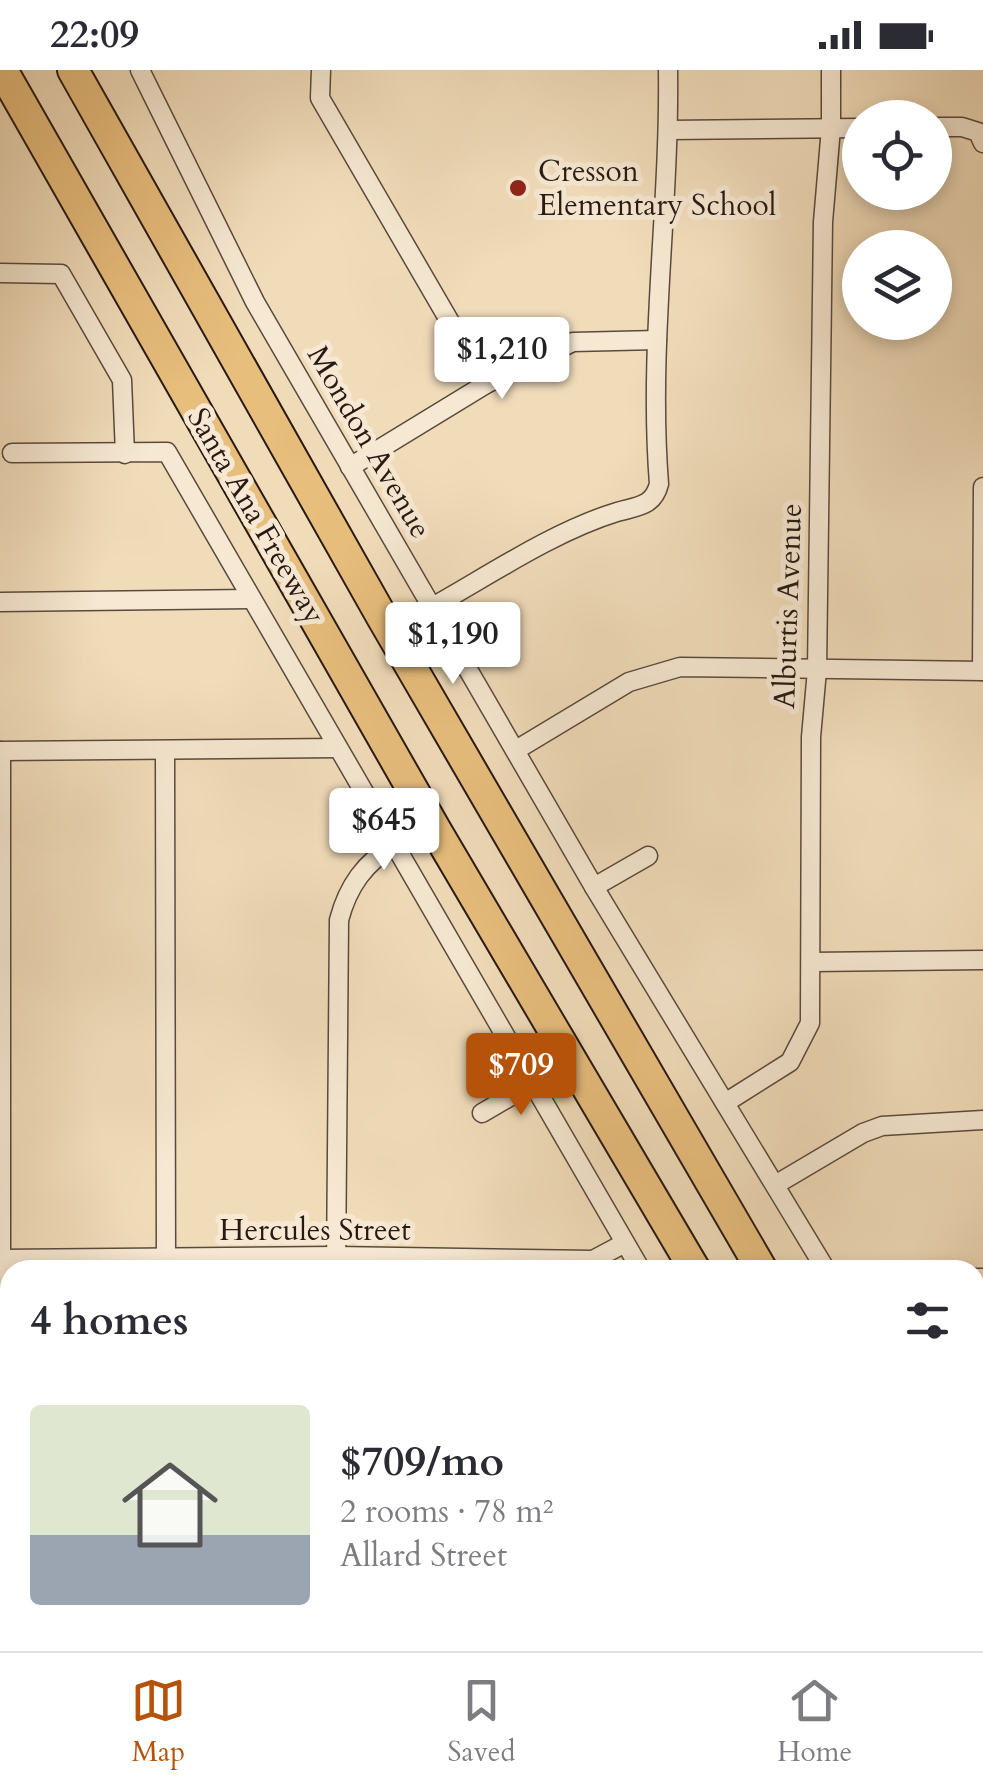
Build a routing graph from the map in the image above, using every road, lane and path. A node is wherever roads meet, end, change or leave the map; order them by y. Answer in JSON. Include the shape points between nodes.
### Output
{"nodes":[{"id":1,"x":2,"y":70,"type":"edge"},
{"id":2,"x":73,"y":70,"type":"edge"},
{"id":3,"x":140,"y":70,"type":"edge"},
{"id":4,"x":321,"y":70,"type":"edge"},
{"id":5,"x":668,"y":70,"type":"edge"},
{"id":6,"x":831,"y":70,"type":"edge"},
{"id":7,"x":952,"y":127,"type":"edge"},
{"id":8,"x":831,"y":128,"type":"junction"},
{"id":9,"x":842,"y":128,"type":"edge"},
{"id":10,"x":669,"y":130,"type":"junction"},
{"id":11,"x":980,"y":138,"type":"edge"},
{"id":12,"x":0,"y":273,"type":"edge"},
{"id":13,"x":657,"y":340,"type":"junction"},
{"id":14,"x":486,"y":384,"type":"junction"},
{"id":15,"x":12,"y":453,"type":"dead end"},
{"id":16,"x":125,"y":454,"type":"junction"},
{"id":17,"x":350,"y":467,"type":"junction"},
{"id":18,"x":983,"y":487,"type":"edge"},
{"id":19,"x":250,"y":599,"type":"junction"},
{"id":20,"x":0,"y":602,"type":"edge"},
{"id":21,"x":434,"y":606,"type":"junction"},
{"id":22,"x":818,"y":670,"type":"junction"},
{"id":23,"x":982,"y":671,"type":"edge"},
{"id":24,"x":338,"y":748,"type":"junction"},
{"id":25,"x":516,"y":750,"type":"junction"},
{"id":26,"x":0,"y":751,"type":"edge"},
{"id":27,"x":166,"y":751,"type":"junction"},
{"id":28,"x":396,"y":845,"type":"junction"},
{"id":29,"x":648,"y":856,"type":"dead end"},
{"id":30,"x":594,"y":887,"type":"junction"},
{"id":31,"x":983,"y":960,"type":"edge"},
{"id":32,"x":812,"y":962,"type":"junction"},
{"id":33,"x":535,"y":1082,"type":"junction"},
{"id":34,"x":725,"y":1102,"type":"junction"},
{"id":35,"x":482,"y":1114,"type":"dead end"},
{"id":36,"x":983,"y":1120,"type":"edge"},
{"id":37,"x":775,"y":1185,"type":"junction"},
{"id":38,"x":625,"y":1243,"type":"junction"},
{"id":39,"x":1,"y":1258,"type":"edge"},
{"id":40,"x":56,"y":1260,"type":"edge"},
{"id":41,"x":166,"y":1260,"type":"edge"},
{"id":42,"x":336,"y":1260,"type":"edge"},
{"id":43,"x":593,"y":1260,"type":"edge"},
{"id":44,"x":635,"y":1260,"type":"edge"},
{"id":45,"x":689,"y":1260,"type":"edge"},
{"id":46,"x":756,"y":1260,"type":"edge"},
{"id":47,"x":820,"y":1260,"type":"edge"}],
"edges":[{"from":1,"to":45,"type":"highway","name":"Santa Ana Freeway"},
{"from":2,"to":46,"type":"highway","name":"Santa Ana Freeway"},
{"from":3,"to":17,"type":"street","name":"Mondon Avenue","via":[[255,302]]},
{"from":4,"to":14,"type":"street","via":[[320,98]]},
{"from":5,"to":10,"type":"street"},
{"from":6,"to":8,"type":"street","name":"Alburtis Avenue"},
{"from":7,"to":11,"type":"street"},
{"from":8,"to":9,"type":"street"},
{"from":8,"to":10,"type":"street"},
{"from":8,"to":22,"type":"street","name":"Alburtis Avenue","via":[[823,222]]},
{"from":10,"to":13,"type":"street"},
{"from":12,"to":16,"type":"street","via":[[61,274],[122,380]]},
{"from":13,"to":14,"type":"street","via":[[573,342]]},
{"from":13,"to":21,"type":"street","via":[[656,497],[646,506],[591,520]]},
{"from":14,"to":17,"type":"street"},
{"from":15,"to":16,"type":"street"},
{"from":16,"to":19,"type":"street","via":[[167,452]]},
{"from":17,"to":21,"type":"street","name":"Mondon Avenue"},
{"from":18,"to":23,"type":"street"},
{"from":19,"to":20,"type":"street"},
{"from":19,"to":24,"type":"street"},
{"from":21,"to":25,"type":"street","name":"Mondon Avenue"},
{"from":22,"to":23,"type":"street"},
{"from":22,"to":25,"type":"street","via":[[653,672]]},
{"from":22,"to":32,"type":"street","name":"Alburtis Avenue","via":[[810,737]]},
{"from":24,"to":27,"type":"street"},
{"from":24,"to":28,"type":"street"},
{"from":25,"to":30,"type":"street","name":"Mondon Avenue"},
{"from":26,"to":27,"type":"street"},
{"from":26,"to":39,"type":"street"},
{"from":27,"to":41,"type":"street"},
{"from":28,"to":33,"type":"street"},
{"from":28,"to":42,"type":"street","via":[[375,856],[353,883],[339,920]]},
{"from":29,"to":30,"type":"street"},
{"from":30,"to":34,"type":"street","name":"Mondon Avenue"},
{"from":31,"to":32,"type":"street"},
{"from":32,"to":34,"type":"street","name":"Alburtis Avenue","via":[[810,1023],[790,1062]]},
{"from":33,"to":35,"type":"street"},
{"from":33,"to":38,"type":"street"},
{"from":34,"to":37,"type":"street","name":"Mondon Avenue"},
{"from":36,"to":37,"type":"street","via":[[882,1126]]},
{"from":37,"to":47,"type":"street","name":"Mondon Avenue"},
{"from":38,"to":43,"type":"street","name":"Hercules Street"},
{"from":38,"to":44,"type":"street"},
{"from":39,"to":40,"type":"street","name":"Hercules Street"}]}
